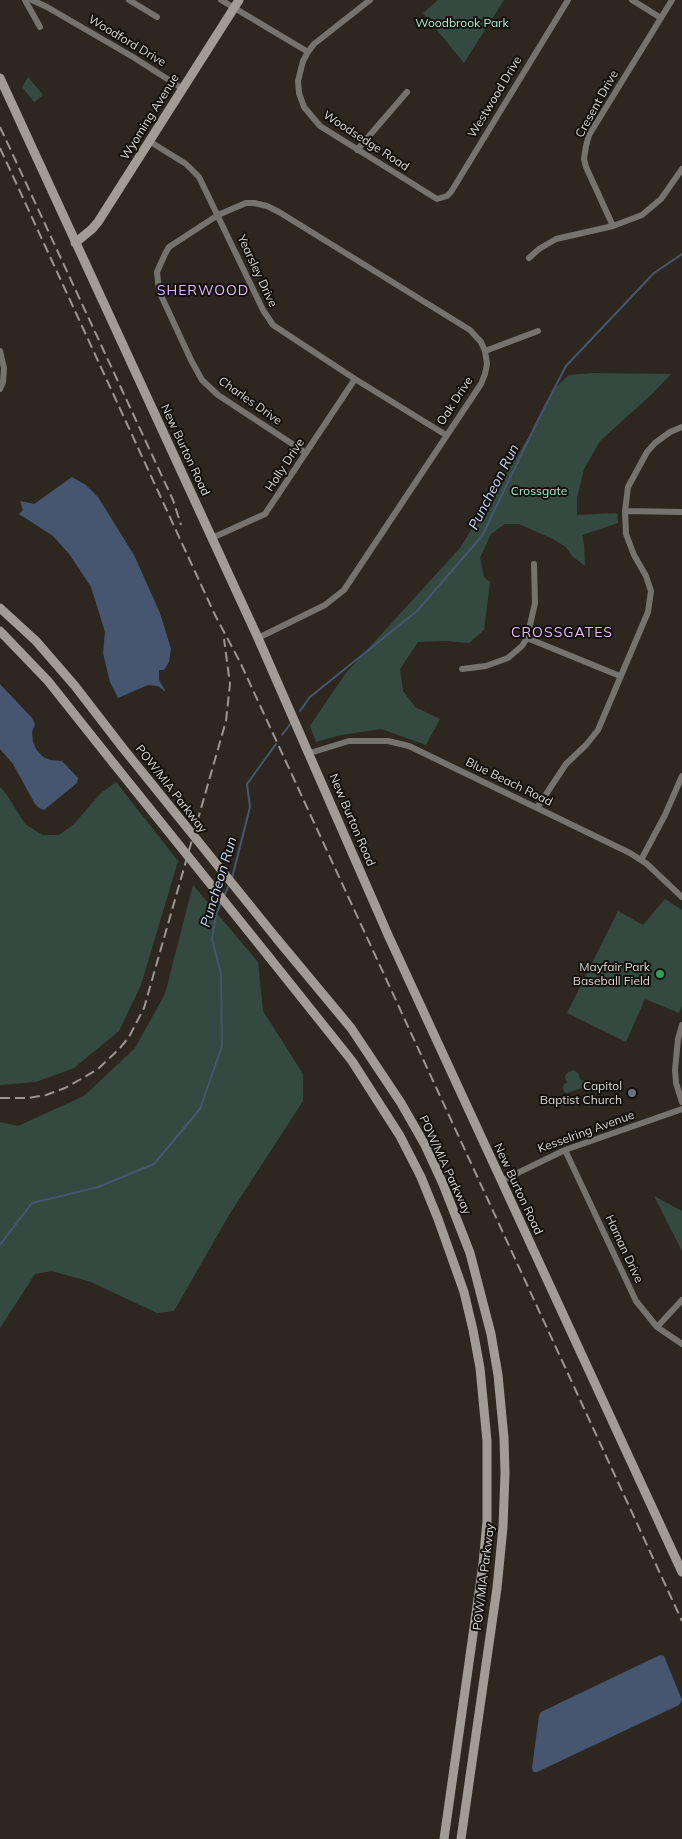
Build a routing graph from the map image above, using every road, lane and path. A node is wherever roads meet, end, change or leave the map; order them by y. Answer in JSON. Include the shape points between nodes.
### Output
{"nodes":[{"id":1,"x":25,"y":0,"type":"edge"},
{"id":2,"x":32,"y":0,"type":"edge"},
{"id":3,"x":130,"y":0,"type":"edge"},
{"id":4,"x":221,"y":0,"type":"edge"},
{"id":5,"x":370,"y":0,"type":"edge"},
{"id":6,"x":568,"y":0,"type":"edge"},
{"id":7,"x":632,"y":0,"type":"edge"},
{"id":8,"x":672,"y":0,"type":"edge"},
{"id":9,"x":237,"y":4,"type":"edge"},
{"id":10,"x":157,"y":17,"type":"dead end"},
{"id":11,"x":661,"y":18,"type":"junction"},
{"id":12,"x":40,"y":27,"type":"dead end"},
{"id":13,"x":308,"y":52,"type":"junction"},
{"id":14,"x":0,"y":78,"type":"edge"},
{"id":15,"x":183,"y":89,"type":"junction"},
{"id":16,"x":407,"y":92,"type":"dead end"},
{"id":17,"x":149,"y":141,"type":"junction"},
{"id":18,"x":357,"y":150,"type":"junction"},
{"id":19,"x":682,"y":169,"type":"edge"},
{"id":20,"x":437,"y":199,"type":"joint"},
{"id":21,"x":218,"y":215,"type":"junction"},
{"id":22,"x":613,"y":226,"type":"junction"},
{"id":23,"x":75,"y":243,"type":"junction"},
{"id":24,"x":529,"y":258,"type":"dead end"},
{"id":25,"x":538,"y":331,"type":"dead end"},
{"id":26,"x":0,"y":351,"type":"edge"},
{"id":27,"x":485,"y":351,"type":"junction"},
{"id":28,"x":355,"y":379,"type":"junction"},
{"id":29,"x":0,"y":389,"type":"edge"},
{"id":30,"x":682,"y":427,"type":"edge"},
{"id":31,"x":446,"y":435,"type":"junction"},
{"id":32,"x":306,"y":453,"type":"junction"},
{"id":33,"x":625,"y":511,"type":"junction"},
{"id":34,"x":682,"y":512,"type":"edge"},
{"id":35,"x":212,"y":538,"type":"junction"},
{"id":36,"x":534,"y":564,"type":"dead end"},
{"id":37,"x":0,"y":608,"type":"edge"},
{"id":38,"x":0,"y":631,"type":"edge"},
{"id":39,"x":258,"y":638,"type":"junction"},
{"id":40,"x":528,"y":638,"type":"junction"},
{"id":41,"x":462,"y":668,"type":"dead end"},
{"id":42,"x":620,"y":676,"type":"junction"},
{"id":43,"x":310,"y":753,"type":"junction"},
{"id":44,"x":682,"y":776,"type":"edge"},
{"id":45,"x":537,"y":808,"type":"junction"},
{"id":46,"x":641,"y":860,"type":"junction"},
{"id":47,"x":682,"y":897,"type":"edge"},
{"id":48,"x":682,"y":1025,"type":"edge"},
{"id":49,"x":682,"y":1102,"type":"edge"},
{"id":50,"x":682,"y":1110,"type":"edge"},
{"id":51,"x":565,"y":1150,"type":"junction"},
{"id":52,"x":501,"y":1181,"type":"junction"},
{"id":53,"x":682,"y":1300,"type":"edge"},
{"id":54,"x":657,"y":1327,"type":"junction"},
{"id":55,"x":682,"y":1344,"type":"edge"},
{"id":56,"x":682,"y":1572,"type":"edge"},
{"id":57,"x":444,"y":1839,"type":"edge"},
{"id":58,"x":461,"y":1839,"type":"edge"}],
"edges":[{"from":1,"to":12,"type":"street"},
{"from":2,"to":15,"type":"street","name":"Woodford Drive"},
{"from":3,"to":10,"type":"street"},
{"from":4,"to":9,"type":"street"},
{"from":5,"to":13,"type":"street","name":"Woodsedge Road"},
{"from":6,"to":20,"type":"street","name":"Westwood Drive","via":[[451,192]]},
{"from":7,"to":11,"type":"street"},
{"from":8,"to":11,"type":"street","name":"Cresent Drive"},
{"from":9,"to":13,"type":"street"},
{"from":9,"to":15,"type":"main road","name":"Wyoming Avenue"},
{"from":11,"to":22,"type":"street","name":"Cresent Drive","via":[[589,135],[586,146],[586,167]]},
{"from":13,"to":18,"type":"street","name":"Woodsedge Road","via":[[298,80],[304,107],[320,126]]},
{"from":14,"to":23,"type":"main road","name":"New Burton Road"},
{"from":15,"to":17,"type":"main road","name":"Wyoming Avenue"},
{"from":16,"to":18,"type":"street"},
{"from":17,"to":21,"type":"street","name":"Yearsley Drive","via":[[193,170]]},
{"from":17,"to":23,"type":"main road","name":"Wyoming Avenue","via":[[98,222]]},
{"from":18,"to":20,"type":"street","name":"Woodsedge Road"},
{"from":19,"to":22,"type":"street","via":[[651,208],[630,221]]},
{"from":21,"to":27,"type":"street","via":[[246,203],[267,206],[279,212],[470,330]]},
{"from":21,"to":28,"type":"street","name":"Yearsley Drive","via":[[267,318]]},
{"from":21,"to":32,"type":"street","name":"Charles Drive","via":[[169,247],[158,272],[160,291],[202,380],[218,396]]},
{"from":22,"to":24,"type":"street","via":[[556,239]]},
{"from":23,"to":35,"type":"main road","name":"New Burton Road"},
{"from":25,"to":27,"type":"street"},
{"from":26,"to":29,"type":"street","via":[[4,368]]},
{"from":27,"to":31,"type":"street","name":"Oak Drive","via":[[485,374],[481,384]]},
{"from":28,"to":31,"type":"street","name":"Yearsley Drive"},
{"from":28,"to":32,"type":"street","name":"Holly Drive"},
{"from":30,"to":33,"type":"street","via":[[655,443],[648,452],[631,479]]},
{"from":31,"to":39,"type":"street","name":"Oak Drive","via":[[340,594],[325,605]]},
{"from":32,"to":35,"type":"street","name":"Holly Drive","via":[[265,514]]},
{"from":33,"to":34,"type":"street"},
{"from":33,"to":42,"type":"street","via":[[626,534],[651,592],[648,612]]},
{"from":35,"to":39,"type":"main road","name":"New Burton Road"},
{"from":36,"to":40,"type":"street","via":[[536,603]]},
{"from":37,"to":58,"type":"main road","name":"POW/MIA Parkway","bridge":true,"via":[[36,641],[68,678],[351,1028],[425,1145],[470,1254],[498,1375],[505,1473],[497,1588]]},
{"from":38,"to":57,"type":"main road","name":"POW/MIA Parkway","bridge":true,"via":[[48,681],[352,1061],[400,1136],[438,1219],[464,1292],[473,1330],[487,1441],[484,1564]]},
{"from":39,"to":43,"type":"main road","name":"New Burton Road"},
{"from":40,"to":41,"type":"street","via":[[508,658],[486,666]]},
{"from":40,"to":42,"type":"street"},
{"from":42,"to":45,"type":"street","via":[[598,730],[566,764]]},
{"from":43,"to":45,"type":"street","name":"Blue Beach Road","via":[[349,741],[398,742]]},
{"from":43,"to":52,"type":"main road","name":"New Burton Road","via":[[389,937]]},
{"from":44,"to":46,"type":"street"},
{"from":45,"to":46,"type":"street","name":"Blue Beach Road"},
{"from":46,"to":47,"type":"street","name":"Blue Beach Road"},
{"from":48,"to":49,"type":"street","via":[[675,1070]]},
{"from":50,"to":51,"type":"street","name":"Kesselring Avenue"},
{"from":51,"to":52,"type":"street","name":"Kesselring Avenue"},
{"from":51,"to":54,"type":"street","name":"Haman Drive","via":[[636,1301]]},
{"from":52,"to":56,"type":"main road","name":"New Burton Road"},
{"from":53,"to":54,"type":"street"},
{"from":54,"to":55,"type":"street","name":"Haman Drive"}]}
